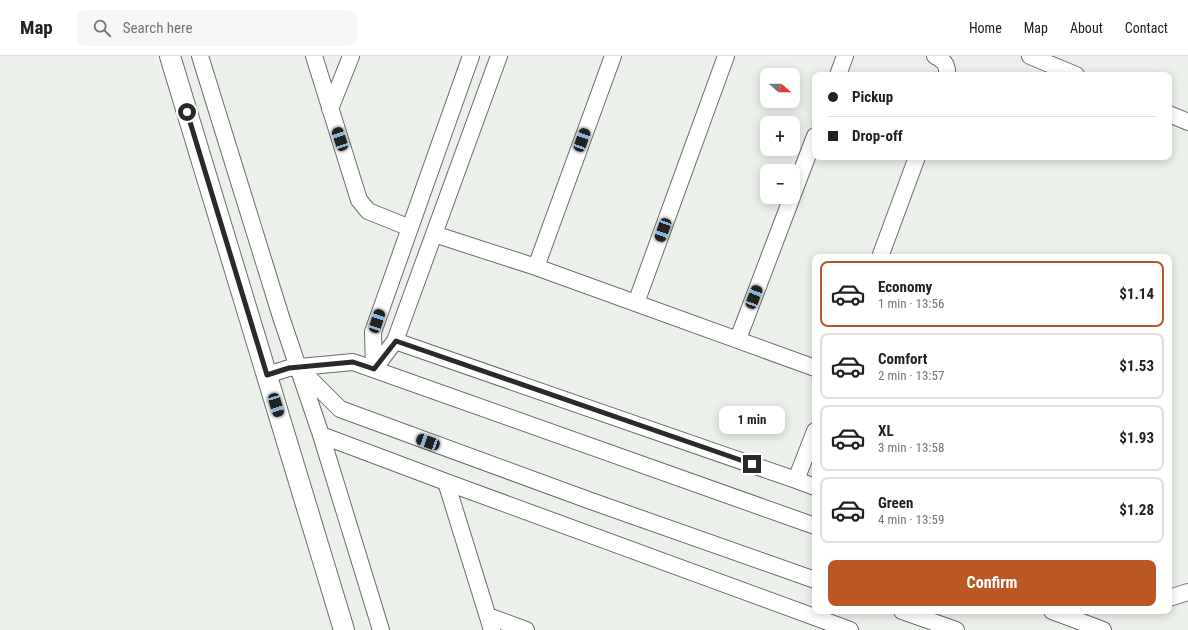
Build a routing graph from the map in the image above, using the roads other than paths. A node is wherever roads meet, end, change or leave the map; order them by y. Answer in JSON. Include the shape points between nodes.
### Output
{"nodes":[{"id":1,"x":170,"y":56,"type":"edge"},
{"id":2,"x":200,"y":56,"type":"edge"},
{"id":3,"x":314,"y":56,"type":"edge"},
{"id":4,"x":351,"y":56,"type":"edge"},
{"id":5,"x":471,"y":56,"type":"edge"},
{"id":6,"x":499,"y":56,"type":"edge"},
{"id":7,"x":613,"y":56,"type":"edge"},
{"id":8,"x":726,"y":56,"type":"edge"},
{"id":9,"x":845,"y":56,"type":"edge"},
{"id":10,"x":935,"y":56,"type":"edge"},
{"id":11,"x":1030,"y":56,"type":"edge"},
{"id":12,"x":839,"y":72,"type":"edge"},
{"id":13,"x":947,"y":72,"type":"edge"},
{"id":14,"x":1069,"y":72,"type":"edge"},
{"id":15,"x":330,"y":108,"type":"junction"},
{"id":16,"x":1172,"y":115,"type":"edge"},
{"id":17,"x":1188,"y":122,"type":"edge"},
{"id":18,"x":812,"y":144,"type":"edge"},
{"id":19,"x":915,"y":160,"type":"edge"},
{"id":20,"x":800,"y":176,"type":"edge"},
{"id":21,"x":789,"y":204,"type":"edge"},
{"id":22,"x":410,"y":228,"type":"junction"},
{"id":23,"x":434,"y":234,"type":"junction"},
{"id":24,"x":881,"y":254,"type":"edge"},
{"id":25,"x":536,"y":267,"type":"junction"},
{"id":26,"x":636,"y":303,"type":"junction"},
{"id":27,"x":738,"y":339,"type":"junction"},
{"id":28,"x":396,"y":341,"type":"junction"},
{"id":29,"x":812,"y":367,"type":"edge"},
{"id":30,"x":374,"y":369,"type":"junction"},
{"id":31,"x":283,"y":371,"type":"junction"},
{"id":32,"x":321,"y":435,"type":"junction"},
{"id":33,"x":812,"y":439,"type":"edge"},
{"id":34,"x":796,"y":480,"type":"junction"},
{"id":35,"x":446,"y":482,"type":"junction"},
{"id":36,"x":812,"y":486,"type":"edge"},
{"id":37,"x":812,"y":525,"type":"edge"},
{"id":38,"x":812,"y":579,"type":"edge"},
{"id":39,"x":1188,"y":592,"type":"edge"},
{"id":40,"x":1172,"y":597,"type":"edge"},
{"id":41,"x":911,"y":614,"type":"edge"},
{"id":42,"x":1060,"y":614,"type":"edge"},
{"id":43,"x":490,"y":623,"type":"edge"},
{"id":44,"x":344,"y":630,"type":"edge"},
{"id":45,"x":381,"y":630,"type":"edge"},
{"id":46,"x":526,"y":630,"type":"edge"},
{"id":47,"x":850,"y":630,"type":"edge"},
{"id":48,"x":956,"y":630,"type":"edge"},
{"id":49,"x":1104,"y":630,"type":"edge"}],
"edges":[{"from":1,"to":31,"type":"street"},
{"from":2,"to":31,"type":"street","via":[[281,317]]},
{"from":3,"to":15,"type":"street"},
{"from":4,"to":15,"type":"street"},
{"from":5,"to":22,"type":"street"},
{"from":6,"to":23,"type":"street"},
{"from":7,"to":25,"type":"street"},
{"from":8,"to":26,"type":"street"},
{"from":9,"to":12,"type":"street"},
{"from":10,"to":13,"type":"street","via":[[943,60]]},
{"from":11,"to":14,"type":"street"},
{"from":15,"to":22,"type":"street","via":[[359,200],[368,210]]},
{"from":16,"to":17,"type":"street"},
{"from":18,"to":20,"type":"street"},
{"from":19,"to":24,"type":"street"},
{"from":21,"to":27,"type":"street"},
{"from":22,"to":30,"type":"street","via":[[373,332]]},
{"from":23,"to":25,"type":"street"},
{"from":23,"to":28,"type":"street"},
{"from":25,"to":26,"type":"street"},
{"from":26,"to":27,"type":"street"},
{"from":27,"to":29,"type":"street"},
{"from":28,"to":30,"type":"street"},
{"from":28,"to":34,"type":"street"},
{"from":30,"to":31,"type":"street","via":[[353,362]]},
{"from":30,"to":37,"type":"street"},
{"from":31,"to":32,"type":"street"},
{"from":31,"to":38,"type":"street","via":[[340,409]]},
{"from":31,"to":44,"type":"street"},
{"from":32,"to":35,"type":"street"},
{"from":32,"to":45,"type":"street"},
{"from":33,"to":34,"type":"street"},
{"from":34,"to":36,"type":"street"},
{"from":35,"to":43,"type":"street"},
{"from":35,"to":47,"type":"street"},
{"from":39,"to":40,"type":"street"},
{"from":41,"to":48,"type":"street"},
{"from":42,"to":49,"type":"street"},
{"from":43,"to":46,"type":"street"}]}
